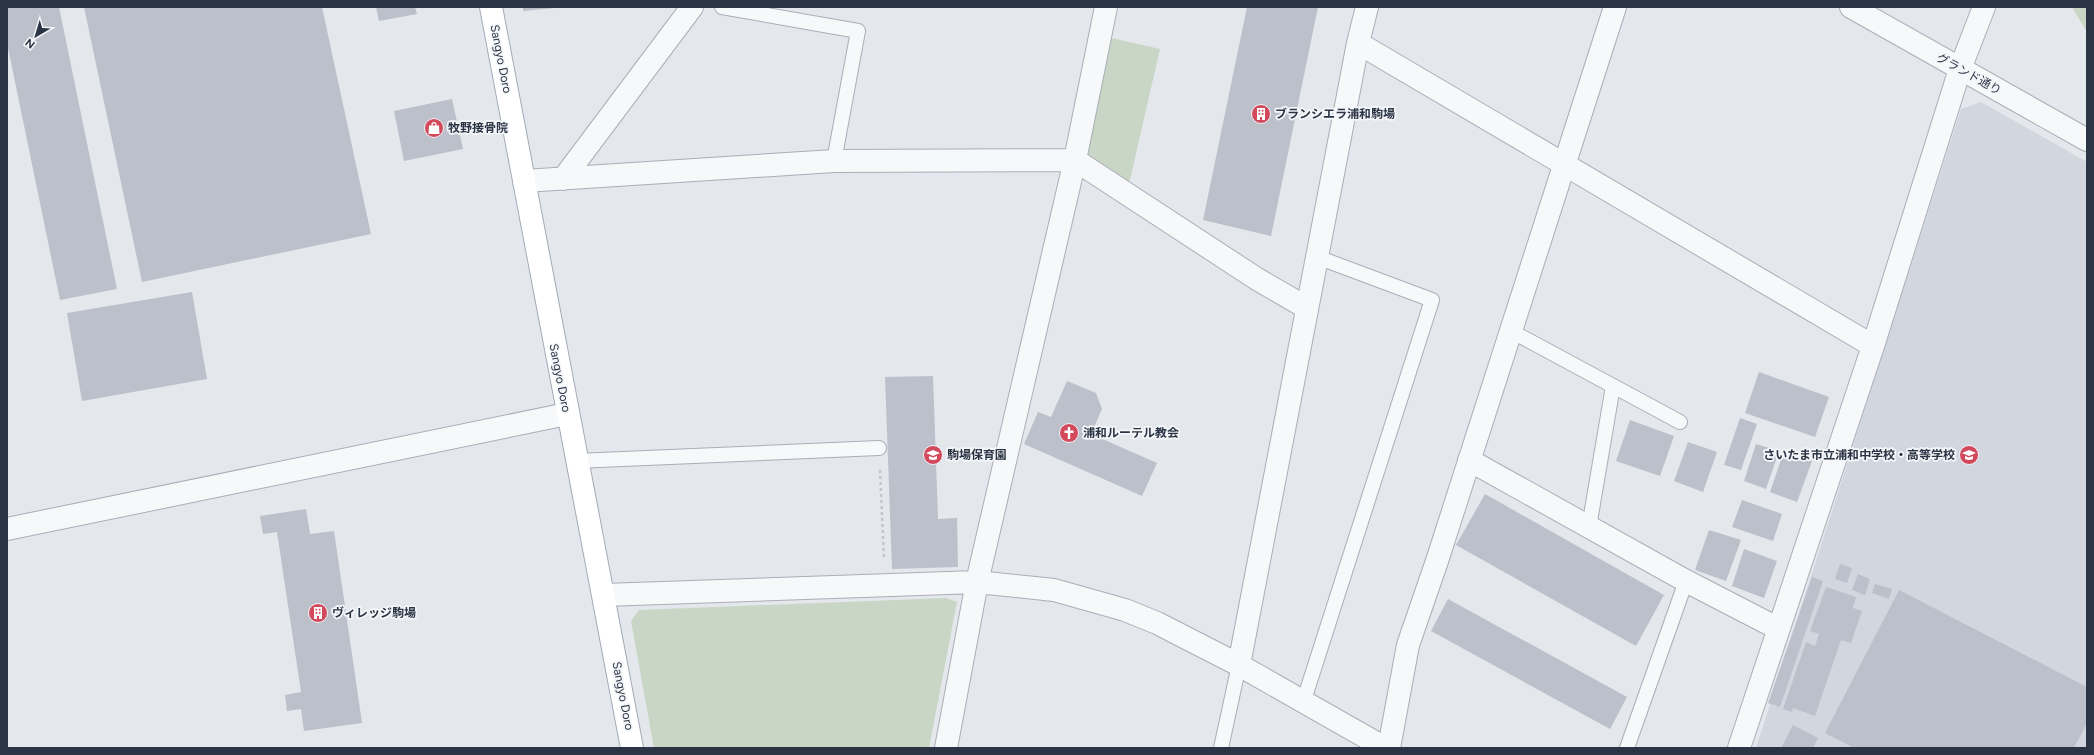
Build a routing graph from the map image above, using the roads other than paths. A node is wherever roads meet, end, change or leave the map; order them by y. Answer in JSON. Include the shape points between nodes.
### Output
{"nodes":[{"id":1,"x":491,"y":7,"type":"edge"},
{"id":2,"x":692,"y":7,"type":"edge"},
{"id":3,"x":722,"y":7,"type":"edge"},
{"id":4,"x":1106,"y":7,"type":"edge"},
{"id":5,"x":1367,"y":7,"type":"edge"},
{"id":6,"x":1615,"y":7,"type":"edge"},
{"id":7,"x":1851,"y":7,"type":"edge"},
{"id":8,"x":1984,"y":7,"type":"edge"},
{"id":9,"x":1358,"y":43,"type":"junction"},
{"id":10,"x":1960,"y":69,"type":"junction"},
{"id":11,"x":2087,"y":140,"type":"edge"},
{"id":12,"x":1075,"y":160,"type":"junction"},
{"id":13,"x":834,"y":161,"type":"junction"},
{"id":14,"x":1564,"y":164,"type":"junction"},
{"id":15,"x":563,"y":179,"type":"junction"},
{"id":16,"x":524,"y":181,"type":"junction"},
{"id":17,"x":1317,"y":257,"type":"junction"},
{"id":18,"x":1307,"y":308,"type":"junction"},
{"id":19,"x":1511,"y":331,"type":"junction"},
{"id":20,"x":1873,"y":346,"type":"junction"},
{"id":21,"x":1613,"y":386,"type":"junction"},
{"id":22,"x":567,"y":414,"type":"junction"},
{"id":23,"x":1680,"y":422,"type":"dead end"},
{"id":24,"x":878,"y":448,"type":"road end"},
{"id":25,"x":1469,"y":460,"type":"junction"},
{"id":26,"x":576,"y":461,"type":"junction"},
{"id":27,"x":1590,"y":527,"type":"junction"},
{"id":28,"x":7,"y":529,"type":"edge"},
{"id":29,"x":1686,"y":581,"type":"junction"},
{"id":30,"x":977,"y":582,"type":"junction"},
{"id":31,"x":604,"y":595,"type":"junction"},
{"id":32,"x":1777,"y":628,"type":"junction"},
{"id":33,"x":1239,"y":665,"type":"junction"},
{"id":34,"x":1303,"y":703,"type":"junction"},
{"id":35,"x":632,"y":748,"type":"edge"},
{"id":36,"x":946,"y":748,"type":"edge"},
{"id":37,"x":1221,"y":748,"type":"edge"},
{"id":38,"x":1385,"y":748,"type":"edge"},
{"id":39,"x":1389,"y":748,"type":"edge"},
{"id":40,"x":1627,"y":748,"type":"edge"},
{"id":41,"x":1739,"y":748,"type":"edge"}],
"edges":[{"from":1,"to":16,"type":"main road","name":"Sangyo Doro"},
{"from":2,"to":15,"type":"street"},
{"from":3,"to":13,"type":"lane","via":[[858,31]]},
{"from":4,"to":12,"type":"street"},
{"from":5,"to":9,"type":"street"},
{"from":6,"to":14,"type":"street"},
{"from":7,"to":10,"type":"street","name":"グランド通り"},
{"from":8,"to":10,"type":"street"},
{"from":9,"to":14,"type":"street"},
{"from":9,"to":17,"type":"street"},
{"from":10,"to":11,"type":"street","name":"グランド通り"},
{"from":10,"to":20,"type":"street"},
{"from":12,"to":13,"type":"street"},
{"from":12,"to":18,"type":"street","via":[[1257,279]]},
{"from":12,"to":30,"type":"street"},
{"from":13,"to":15,"type":"street"},
{"from":14,"to":19,"type":"street"},
{"from":14,"to":20,"type":"street"},
{"from":15,"to":16,"type":"street"},
{"from":16,"to":22,"type":"main road","name":"Sangyo Doro"},
{"from":17,"to":18,"type":"street"},
{"from":17,"to":34,"type":"lane","via":[[1432,300]]},
{"from":18,"to":33,"type":"street"},
{"from":19,"to":21,"type":"lane"},
{"from":19,"to":25,"type":"street"},
{"from":20,"to":32,"type":"street"},
{"from":21,"to":23,"type":"lane"},
{"from":21,"to":27,"type":"lane"},
{"from":22,"to":26,"type":"main road","name":"Sangyo Doro"},
{"from":22,"to":28,"type":"street"},
{"from":24,"to":26,"type":"lane"},
{"from":25,"to":27,"type":"street"},
{"from":25,"to":39,"type":"street","via":[[1408,645]]},
{"from":26,"to":31,"type":"main road","name":"Sangyo Doro"},
{"from":27,"to":29,"type":"street"},
{"from":29,"to":32,"type":"street"},
{"from":29,"to":40,"type":"lane"},
{"from":30,"to":31,"type":"street"},
{"from":30,"to":33,"type":"street","via":[[1054,590],[1125,610],[1157,623]]},
{"from":30,"to":36,"type":"street"},
{"from":31,"to":35,"type":"main road","name":"Sangyo Doro"},
{"from":32,"to":41,"type":"street"},
{"from":33,"to":34,"type":"street"},
{"from":33,"to":37,"type":"lane"},
{"from":34,"to":38,"type":"street"}]}
